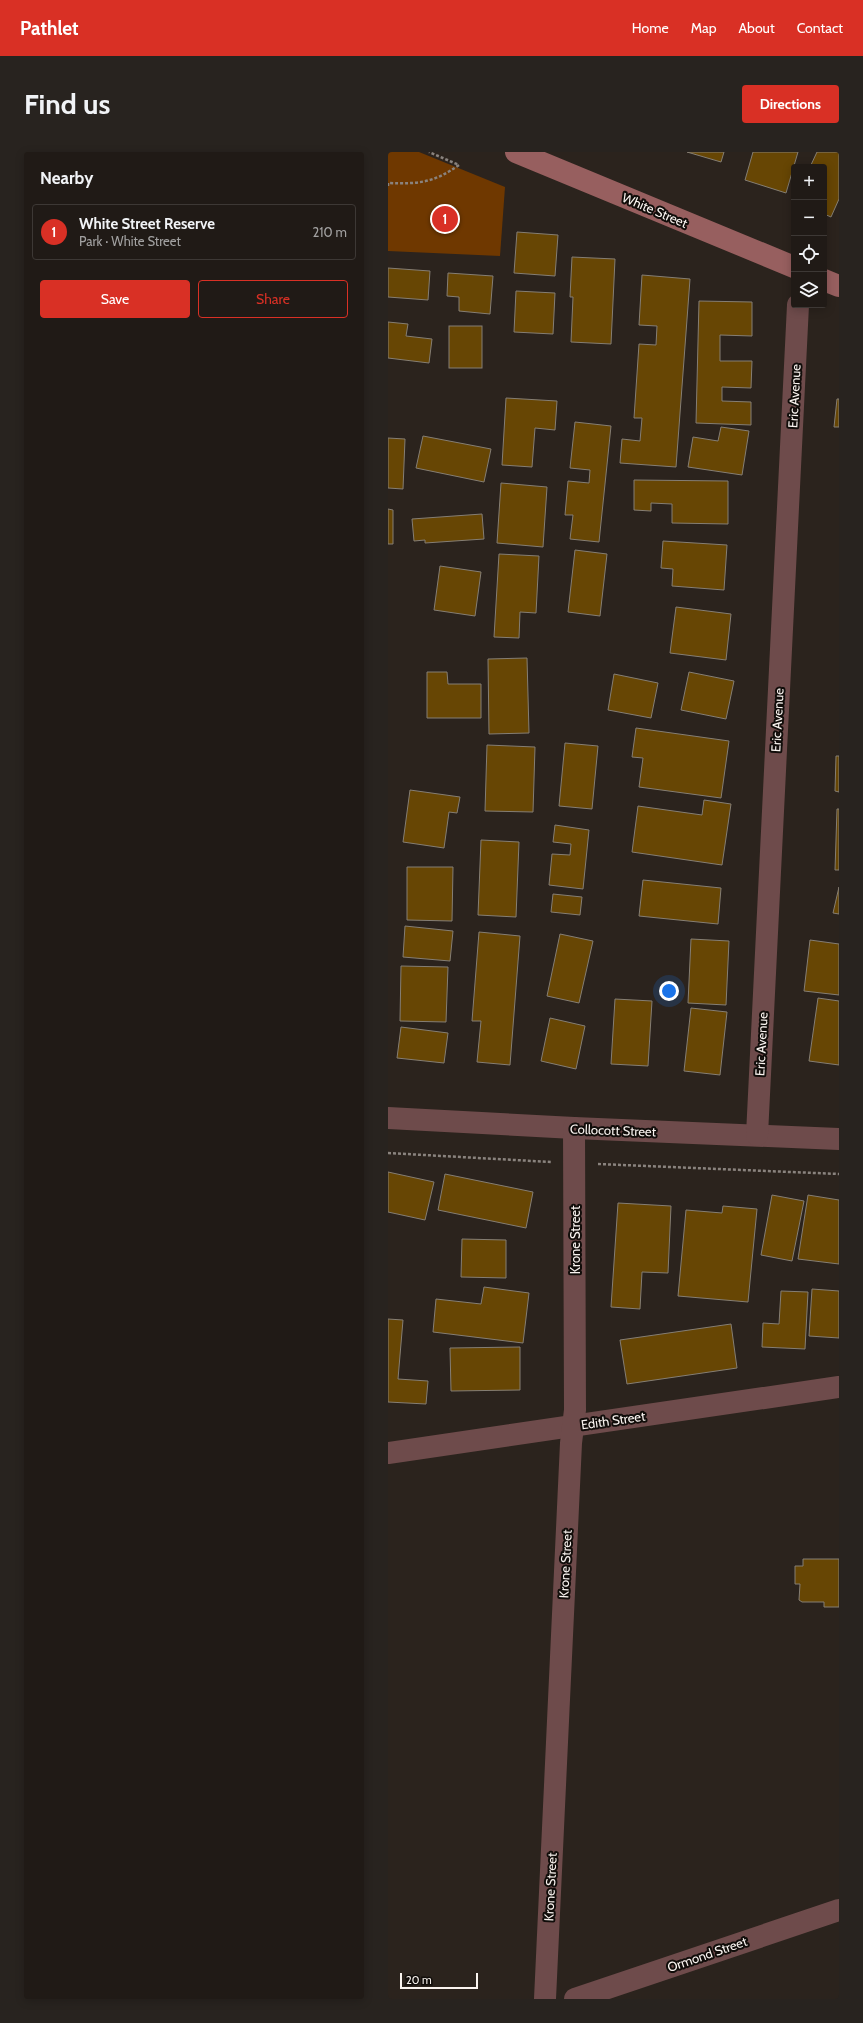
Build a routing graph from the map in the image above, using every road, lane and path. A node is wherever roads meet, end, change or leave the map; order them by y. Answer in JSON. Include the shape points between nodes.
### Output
{"nodes":[{"id":1,"x":429,"y":152,"type":"edge"},
{"id":2,"x":516,"y":152,"type":"edge"},
{"id":3,"x":388,"y":186,"type":"edge"},
{"id":4,"x":791,"y":266,"type":"edge"},
{"id":5,"x":827,"y":281,"type":"edge"},
{"id":6,"x":839,"y":286,"type":"edge"},
{"id":7,"x":798,"y":308,"type":"edge"},
{"id":8,"x":388,"y":1118,"type":"edge"},
{"id":9,"x":574,"y":1128,"type":"junction"},
{"id":10,"x":757,"y":1135,"type":"junction"},
{"id":11,"x":839,"y":1139,"type":"edge"},
{"id":12,"x":388,"y":1153,"type":"edge"},
{"id":13,"x":576,"y":1164,"type":"junction"},
{"id":14,"x":839,"y":1174,"type":"edge"},
{"id":15,"x":839,"y":1387,"type":"edge"},
{"id":16,"x":572,"y":1426,"type":"junction"},
{"id":17,"x":388,"y":1453,"type":"edge"},
{"id":18,"x":839,"y":1910,"type":"edge"},
{"id":19,"x":545,"y":1999,"type":"edge"},
{"id":20,"x":575,"y":1999,"type":"edge"}],
"edges":[{"from":1,"to":3,"type":"path","via":[[459,165],[432,180],[418,184],[388,183]]},
{"from":2,"to":4,"type":"main road","name":"White Street"},
{"from":5,"to":6,"type":"main road"},
{"from":7,"to":10,"type":"street","name":"Eric Avenue"},
{"from":8,"to":9,"type":"street","name":"Collocott Street"},
{"from":9,"to":10,"type":"street","name":"Collocott Street"},
{"from":9,"to":13,"type":"street","name":"Krone Street"},
{"from":10,"to":11,"type":"street","name":"Collocott Street"},
{"from":12,"to":13,"type":"path"},
{"from":13,"to":14,"type":"path"},
{"from":13,"to":16,"type":"street","name":"Krone Street"},
{"from":15,"to":16,"type":"street","name":"Edith Street"},
{"from":16,"to":17,"type":"street","name":"Edith Street"},
{"from":16,"to":19,"type":"street","name":"Krone Street"},
{"from":18,"to":20,"type":"street","name":"Ormond Street"}]}
